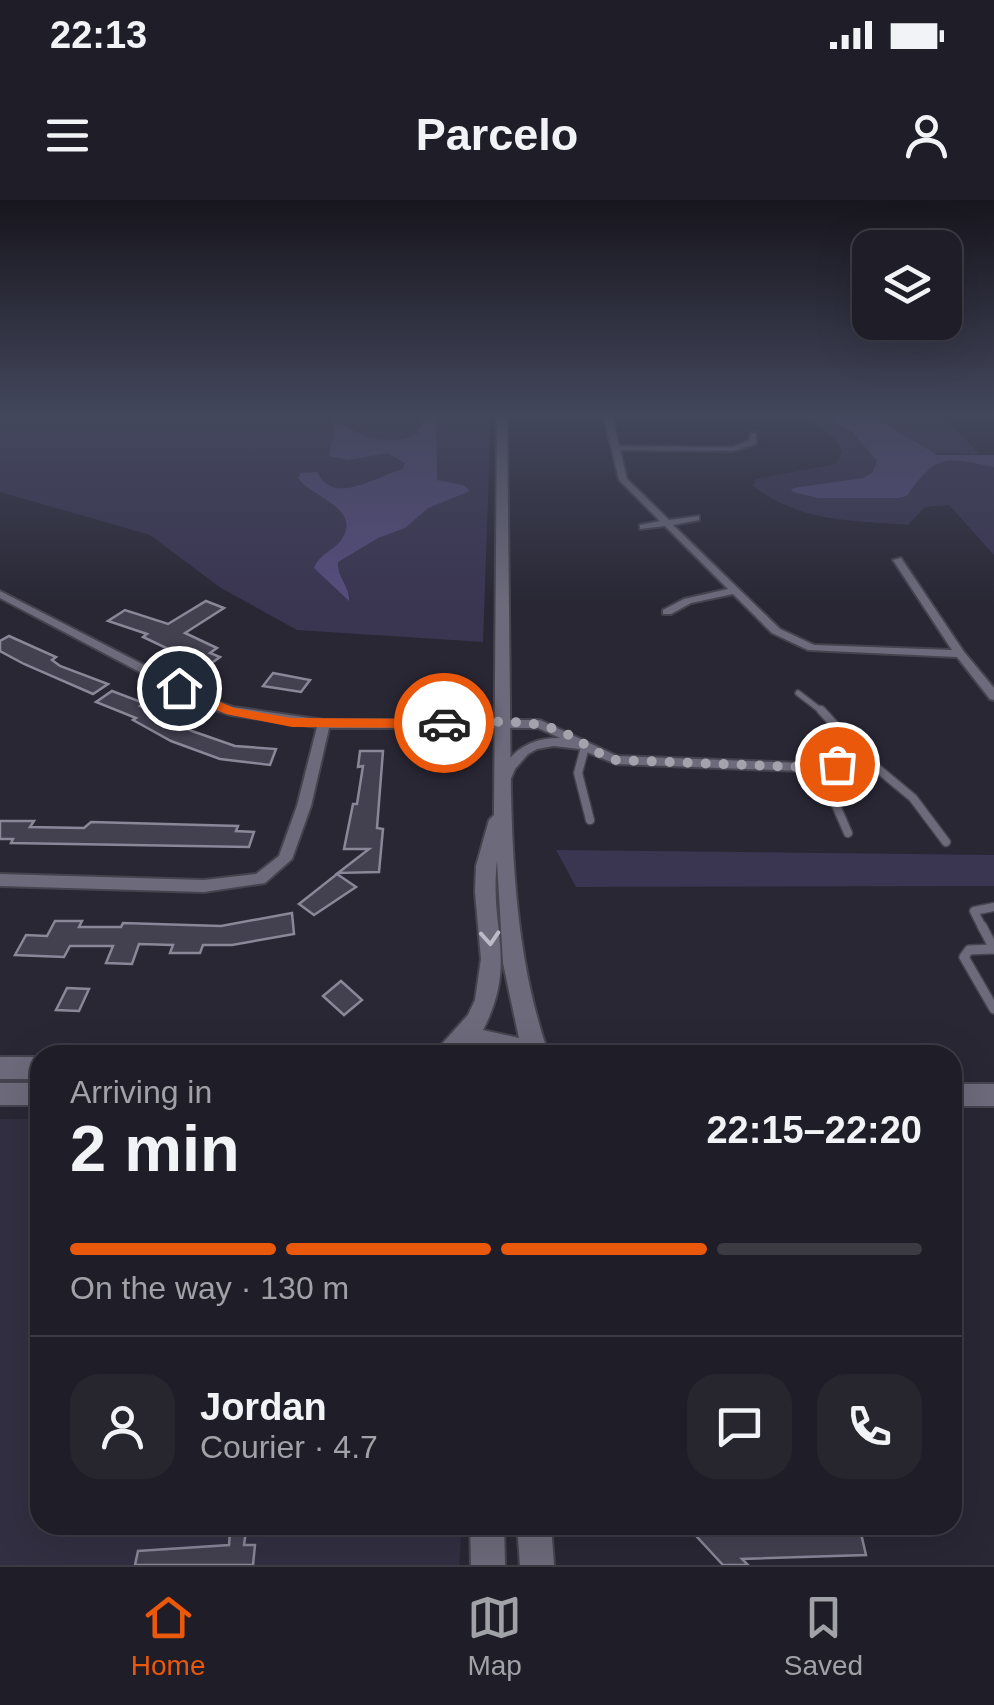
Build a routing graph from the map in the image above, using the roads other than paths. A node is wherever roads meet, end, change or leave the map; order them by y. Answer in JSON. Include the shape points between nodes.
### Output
{"nodes":[{"id":1,"x":502,"y":478,"type":"edge"},
{"id":2,"x":622,"y":478,"type":"edge"},
{"id":3,"x":696,"y":518,"type":"dead end"},
{"id":4,"x":666,"y":523,"type":"junction"},
{"id":5,"x":643,"y":526,"type":"dead end"},
{"id":6,"x":898,"y":560,"type":"dead end"},
{"id":7,"x":734,"y":590,"type":"junction"},
{"id":8,"x":0,"y":594,"type":"edge"},
{"id":9,"x":667,"y":612,"type":"dead end"},
{"id":10,"x":960,"y":654,"type":"junction"},
{"id":11,"x":798,"y":693,"type":"dead end"},
{"id":12,"x":994,"y":696,"type":"edge"},
{"id":13,"x":501,"y":722,"type":"junction"},
{"id":14,"x":324,"y":724,"type":"junction"},
{"id":15,"x":586,"y":747,"type":"junction"},
{"id":16,"x":866,"y":759,"type":"junction"},
{"id":17,"x":819,"y":766,"type":"junction"},
{"id":18,"x":502,"y":797,"type":"junction"},
{"id":19,"x":590,"y":820,"type":"dead end"},
{"id":20,"x":848,"y":833,"type":"dead end"},
{"id":21,"x":946,"y":842,"type":"dead end"},
{"id":22,"x":0,"y":880,"type":"edge"},
{"id":23,"x":994,"y":907,"type":"edge"},
{"id":24,"x":993,"y":949,"type":"edge"},
{"id":25,"x":994,"y":1009,"type":"edge"},
{"id":26,"x":455,"y":1045,"type":"edge"},
{"id":27,"x":468,"y":1045,"type":"edge"},
{"id":28,"x":507,"y":1045,"type":"edge"},
{"id":29,"x":530,"y":1045,"type":"edge"},
{"id":30,"x":0,"y":1068,"type":"edge"},
{"id":31,"x":30,"y":1068,"type":"edge"},
{"id":32,"x":0,"y":1094,"type":"edge"},
{"id":33,"x":30,"y":1094,"type":"edge"},
{"id":34,"x":962,"y":1095,"type":"edge"},
{"id":35,"x":994,"y":1095,"type":"edge"},
{"id":36,"x":487,"y":1535,"type":"edge"},
{"id":37,"x":535,"y":1535,"type":"edge"},
{"id":38,"x":488,"y":1565,"type":"edge"},
{"id":39,"x":538,"y":1565,"type":"edge"}],
"edges":[{"from":1,"to":13,"type":"main road"},
{"from":2,"to":4,"type":"street"},
{"from":3,"to":4,"type":"street"},
{"from":4,"to":5,"type":"street"},
{"from":4,"to":7,"type":"street"},
{"from":6,"to":10,"type":"street"},
{"from":7,"to":9,"type":"street"},
{"from":7,"to":10,"type":"street","via":[[776,632],[799,644],[846,652]]},
{"from":8,"to":14,"type":"street","via":[[210,704]]},
{"from":10,"to":12,"type":"street"},
{"from":11,"to":16,"type":"lane","via":[[831,718]]},
{"from":13,"to":14,"type":"street"},
{"from":13,"to":15,"type":"street","via":[[540,724]]},
{"from":13,"to":18,"type":"main road"},
{"from":14,"to":22,"type":"street","via":[[285,858],[260,878],[204,886]]},
{"from":15,"to":17,"type":"street","via":[[616,760]]},
{"from":15,"to":18,"type":"street","via":[[542,742],[522,752],[507,770]]},
{"from":15,"to":19,"type":"lane","via":[[578,774]]},
{"from":16,"to":17,"type":"street"},
{"from":16,"to":21,"type":"lane","via":[[913,798]]},
{"from":17,"to":20,"type":"lane"},
{"from":18,"to":26,"type":"main road","one_way":true,"via":[[486,867],[494,988],[475,1026]]},
{"from":18,"to":29,"type":"main road","via":[[511,950]]},
{"from":23,"to":24,"type":"lane","via":[[974,911]]},
{"from":24,"to":25,"type":"lane","via":[[969,950],[964,957]]},
{"from":27,"to":28,"type":"main road"},
{"from":30,"to":31,"type":"main road"},
{"from":32,"to":33,"type":"main road"},
{"from":34,"to":35,"type":"main road"},
{"from":36,"to":38,"type":"main road"},
{"from":37,"to":39,"type":"main road"}]}
